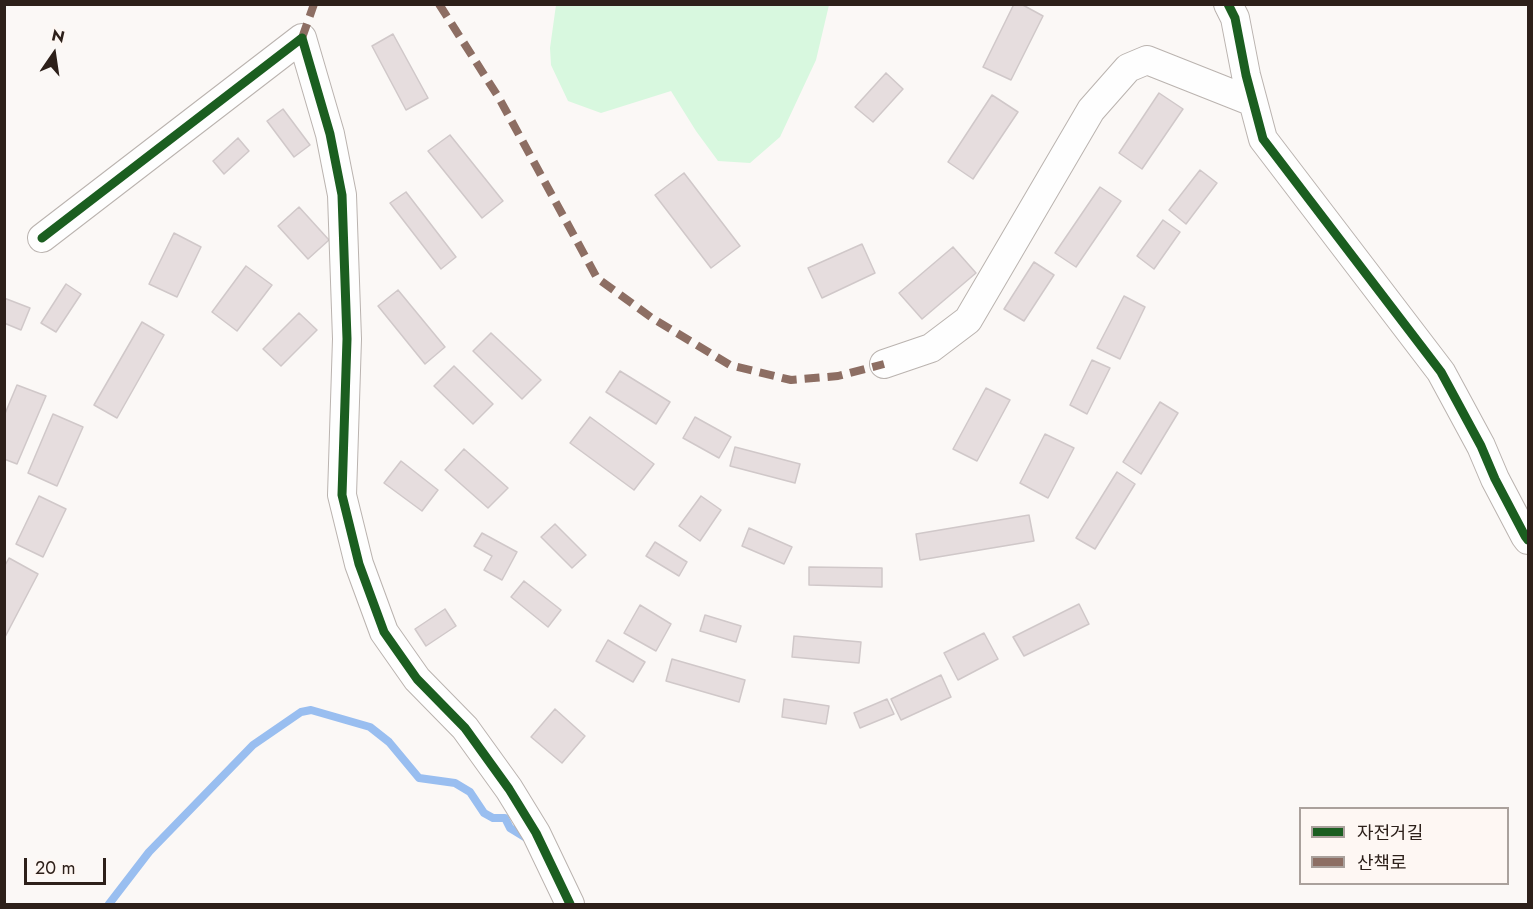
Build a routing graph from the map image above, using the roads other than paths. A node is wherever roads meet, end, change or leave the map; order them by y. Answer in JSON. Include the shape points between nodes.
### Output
{"nodes":[{"id":1,"x":1228,"y":4,"type":"edge"},
{"id":2,"x":1253,"y":102,"type":"junction"},
{"id":3,"x":42,"y":238,"type":"dead end"},
{"id":4,"x":885,"y":364,"type":"dead end"},
{"id":5,"x":1528,"y":540,"type":"edge"},
{"id":6,"x":570,"y":904,"type":"edge"}],
"edges":[{"from":1,"to":2,"type":"street","via":[[1235,18]]},
{"from":2,"to":4,"type":"street","via":[[1147,60],[1128,68],[1091,110],[968,320],[930,348]]},
{"from":2,"to":5,"type":"street","via":[[1263,139],[1441,372]]},
{"from":3,"to":6,"type":"street","via":[[302,39],[330,134],[342,195],[347,339],[342,495],[358,564],[384,632],[417,679],[465,728],[509,789],[536,833]]}]}
